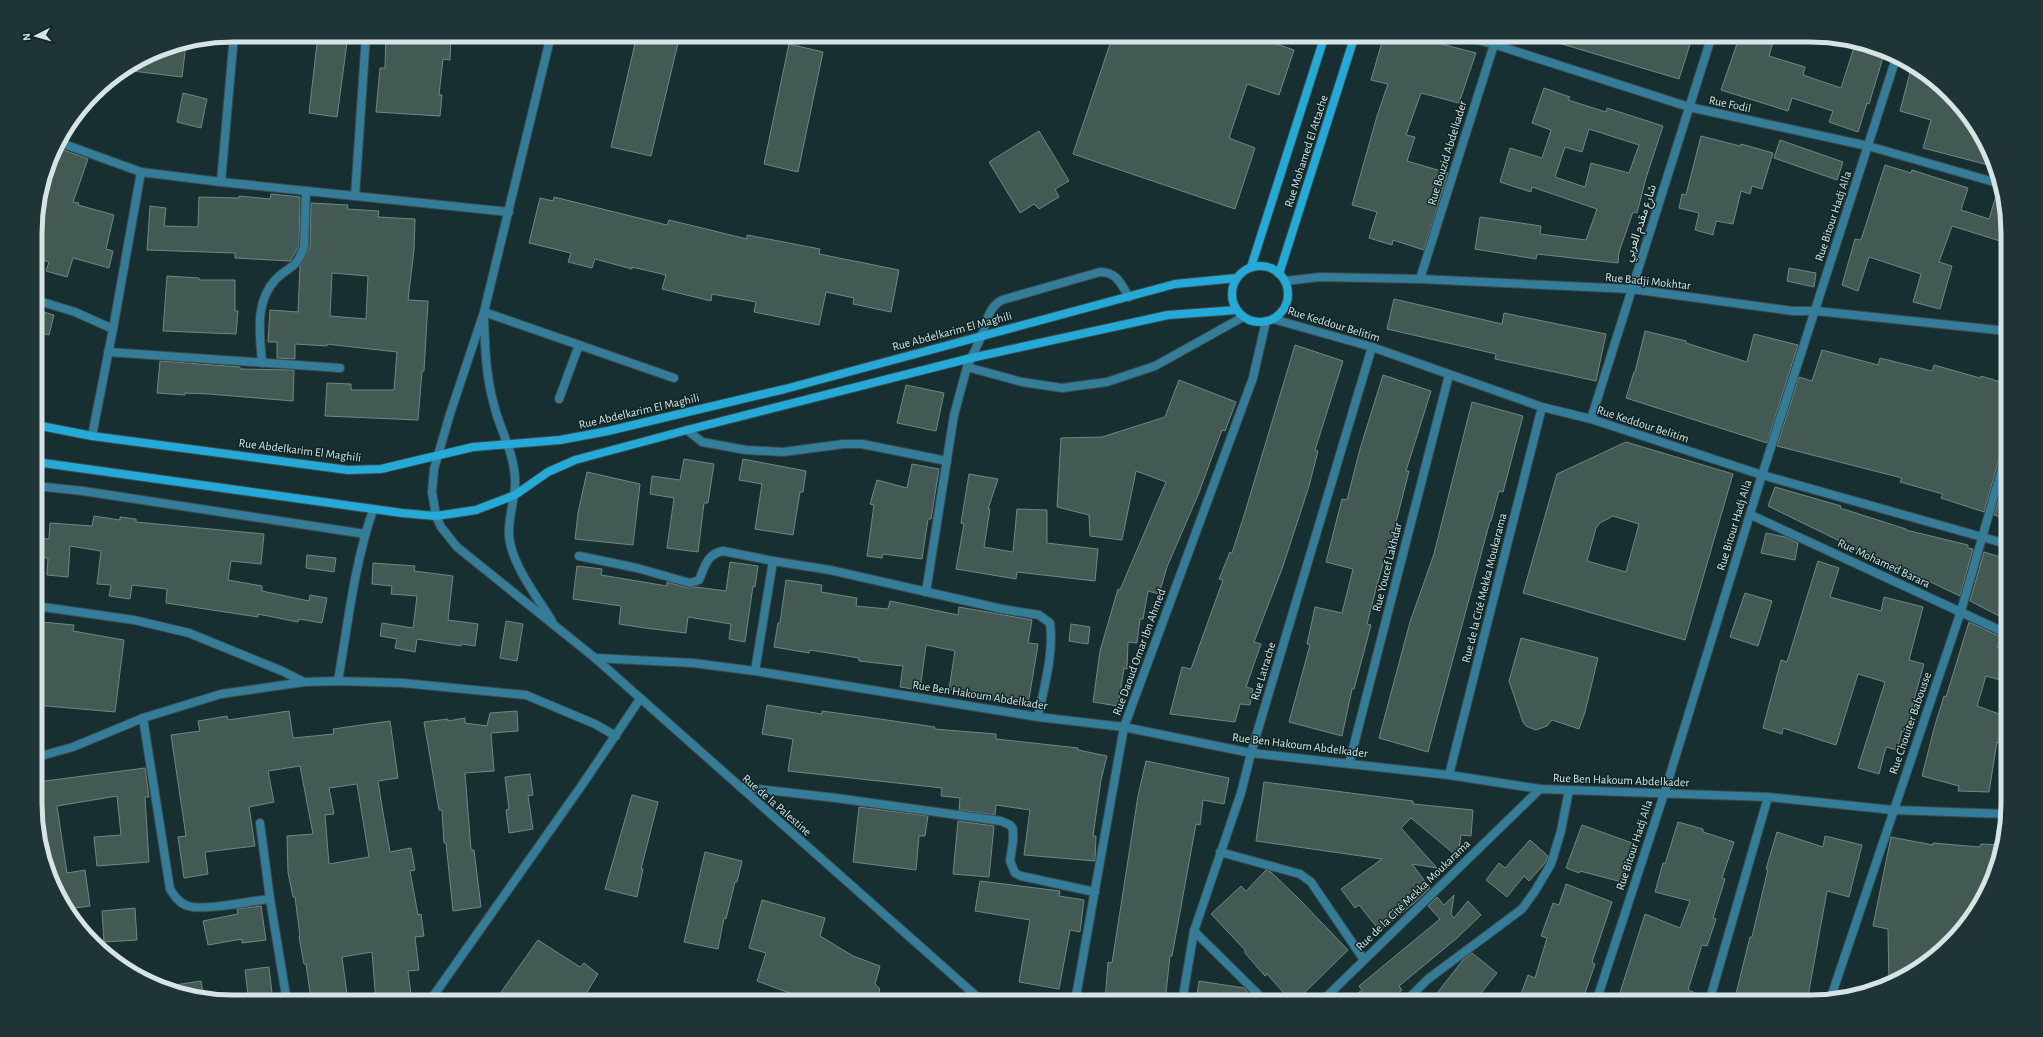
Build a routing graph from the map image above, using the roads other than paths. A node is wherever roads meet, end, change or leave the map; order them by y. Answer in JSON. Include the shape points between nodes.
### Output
{"nodes":[{"id":1,"x":233,"y":42,"type":"edge"},
{"id":2,"x":366,"y":42,"type":"edge"},
{"id":3,"x":549,"y":42,"type":"edge"},
{"id":4,"x":1323,"y":42,"type":"edge"},
{"id":5,"x":1353,"y":42,"type":"edge"},
{"id":6,"x":1486,"y":42,"type":"edge"},
{"id":7,"x":1710,"y":42,"type":"edge"},
{"id":8,"x":1494,"y":44,"type":"junction"},
{"id":9,"x":1895,"y":62,"type":"edge"},
{"id":10,"x":1689,"y":107,"type":"junction"},
{"id":11,"x":64,"y":144,"type":"edge"},
{"id":12,"x":1868,"y":146,"type":"junction"},
{"id":13,"x":141,"y":172,"type":"junction"},
{"id":14,"x":221,"y":182,"type":"junction"},
{"id":15,"x":1995,"y":182,"type":"edge"},
{"id":16,"x":306,"y":191,"type":"junction"},
{"id":17,"x":355,"y":196,"type":"junction"},
{"id":18,"x":509,"y":212,"type":"junction"},
{"id":19,"x":1251,"y":267,"type":"junction"},
{"id":20,"x":1279,"y":274,"type":"junction"},
{"id":21,"x":1237,"y":278,"type":"junction"},
{"id":22,"x":1420,"y":279,"type":"junction"},
{"id":23,"x":1284,"y":281,"type":"junction"},
{"id":24,"x":1631,"y":289,"type":"junction"},
{"id":25,"x":1129,"y":297,"type":"junction"},
{"id":26,"x":42,"y":302,"type":"edge"},
{"id":27,"x":1816,"y":311,"type":"junction"},
{"id":28,"x":484,"y":312,"type":"junction"},
{"id":29,"x":1240,"y":314,"type":"junction"},
{"id":30,"x":1270,"y":320,"type":"junction"},
{"id":31,"x":113,"y":329,"type":"junction"},
{"id":32,"x":2001,"y":330,"type":"edge"},
{"id":33,"x":982,"y":336,"type":"junction"},
{"id":34,"x":578,"y":345,"type":"junction"},
{"id":35,"x":1372,"y":347,"type":"junction"},
{"id":36,"x":108,"y":352,"type":"junction"},
{"id":37,"x":971,"y":358,"type":"junction"},
{"id":38,"x":262,"y":363,"type":"junction"},
{"id":39,"x":967,"y":367,"type":"junction"},
{"id":40,"x":340,"y":368,"type":"dead end"},
{"id":41,"x":1449,"y":376,"type":"junction"},
{"id":42,"x":674,"y":378,"type":"dead end"},
{"id":43,"x":559,"y":399,"type":"dead end"},
{"id":44,"x":1542,"y":407,"type":"junction"},
{"id":45,"x":1591,"y":419,"type":"junction"},
{"id":46,"x":42,"y":426,"type":"edge"},
{"id":47,"x":687,"y":430,"type":"junction"},
{"id":48,"x":92,"y":436,"type":"junction"},
{"id":49,"x":508,"y":444,"type":"junction"},
{"id":50,"x":436,"y":457,"type":"junction"},
{"id":51,"x":947,"y":461,"type":"junction"},
{"id":52,"x":42,"y":463,"type":"edge"},
{"id":53,"x":2001,"y":472,"type":"edge"},
{"id":54,"x":1762,"y":475,"type":"junction"},
{"id":55,"x":42,"y":487,"type":"edge"},
{"id":56,"x":515,"y":495,"type":"junction"},
{"id":57,"x":373,"y":510,"type":"junction"},
{"id":58,"x":1751,"y":515,"type":"junction"},
{"id":59,"x":436,"y":516,"type":"junction"},
{"id":60,"x":365,"y":534,"type":"junction"},
{"id":61,"x":1983,"y":536,"type":"junction"},
{"id":62,"x":2001,"y":542,"type":"edge"},
{"id":63,"x":579,"y":556,"type":"dead end"},
{"id":64,"x":773,"y":561,"type":"junction"},
{"id":65,"x":926,"y":592,"type":"junction"},
{"id":66,"x":42,"y":607,"type":"edge"},
{"id":67,"x":1961,"y":611,"type":"junction"},
{"id":68,"x":555,"y":627,"type":"junction"},
{"id":69,"x":2001,"y":631,"type":"edge"},
{"id":70,"x":595,"y":658,"type":"junction"},
{"id":71,"x":755,"y":671,"type":"junction"},
{"id":72,"x":338,"y":681,"type":"junction"},
{"id":73,"x":304,"y":682,"type":"junction"},
{"id":74,"x":640,"y":699,"type":"junction"},
{"id":75,"x":1038,"y":717,"type":"junction"},
{"id":76,"x":143,"y":718,"type":"junction"},
{"id":77,"x":1124,"y":727,"type":"junction"},
{"id":78,"x":616,"y":736,"type":"junction"},
{"id":79,"x":1251,"y":753,"type":"junction"},
{"id":80,"x":42,"y":756,"type":"edge"},
{"id":81,"x":1349,"y":764,"type":"junction"},
{"id":82,"x":1450,"y":775,"type":"junction"},
{"id":83,"x":740,"y":787,"type":"junction"},
{"id":84,"x":1540,"y":789,"type":"junction"},
{"id":85,"x":1569,"y":790,"type":"junction"},
{"id":86,"x":1664,"y":794,"type":"junction"},
{"id":87,"x":1768,"y":797,"type":"junction"},
{"id":88,"x":1893,"y":810,"type":"junction"},
{"id":89,"x":2001,"y":814,"type":"edge"},
{"id":90,"x":260,"y":823,"type":"dead end"},
{"id":91,"x":1220,"y":852,"type":"junction"},
{"id":92,"x":1095,"y":892,"type":"junction"},
{"id":93,"x":270,"y":898,"type":"junction"},
{"id":94,"x":1194,"y":931,"type":"junction"},
{"id":95,"x":1364,"y":960,"type":"junction"},
{"id":96,"x":1832,"y":993,"type":"edge"},
{"id":97,"x":286,"y":995,"type":"edge"},
{"id":98,"x":434,"y":995,"type":"edge"},
{"id":99,"x":975,"y":995,"type":"edge"},
{"id":100,"x":1076,"y":995,"type":"edge"},
{"id":101,"x":1183,"y":995,"type":"edge"},
{"id":102,"x":1259,"y":995,"type":"edge"},
{"id":103,"x":1328,"y":995,"type":"edge"},
{"id":104,"x":1412,"y":995,"type":"edge"},
{"id":105,"x":1598,"y":995,"type":"edge"},
{"id":106,"x":1711,"y":995,"type":"edge"}],
"edges":[{"from":1,"to":14,"type":"street"},
{"from":2,"to":17,"type":"street"},
{"from":3,"to":18,"type":"street"},
{"from":4,"to":19,"type":"street","name":"Rue Mohamed El Attache"},
{"from":5,"to":20,"type":"street","name":"Rue Mohamed El Attache"},
{"from":6,"to":8,"type":"street","name":"Rue Fodil"},
{"from":7,"to":10,"type":"street","name":"شارع مقدم العربي"},
{"from":8,"to":10,"type":"street","name":"Rue Fodil"},
{"from":8,"to":22,"type":"street","name":"Rue Bouzid Abdelkader"},
{"from":9,"to":12,"type":"street","name":"Rue Bitour Hadj Alla"},
{"from":10,"to":12,"type":"street","name":"Rue Fodil"},
{"from":10,"to":24,"type":"street","name":"شارع مقدم العربي"},
{"from":11,"to":13,"type":"street"},
{"from":12,"to":15,"type":"street","name":"Rue Fodil"},
{"from":12,"to":27,"type":"street","name":"Rue Bitour Hadj Alla"},
{"from":13,"to":14,"type":"street"},
{"from":13,"to":31,"type":"street"},
{"from":14,"to":16,"type":"street"},
{"from":16,"to":17,"type":"street"},
{"from":16,"to":38,"type":"street","via":[[304,248],[296,265],[277,278],[262,303],[258,318]]},
{"from":17,"to":18,"type":"street"},
{"from":18,"to":28,"type":"street"},
{"from":19,"to":20,"type":"street","via":[[1266,266]]},
{"from":19,"to":21,"type":"street"},
{"from":20,"to":23,"type":"street"},
{"from":21,"to":25,"type":"street","name":"Rue Abdelkarim El Maghili","via":[[1175,284]]},
{"from":21,"to":29,"type":"street","via":[[1232,294],[1233,302]]},
{"from":22,"to":23,"type":"street","name":"Rue Badji Mokhtar","via":[[1320,277]]},
{"from":22,"to":24,"type":"street","name":"Rue Badji Mokhtar"},
{"from":23,"to":30,"type":"street","via":[[1288,289],[1285,306]]},
{"from":24,"to":27,"type":"street","name":"Rue Badji Mokhtar","via":[[1793,311]]},
{"from":24,"to":45,"type":"street","name":"شارع مقدم العربي"},
{"from":25,"to":33,"type":"street","name":"Rue Abdelkarim El Maghili"},
{"from":25,"to":33,"type":"street","via":[[1119,279],[1114,275],[1100,272],[997,302],[990,312]]},
{"from":26,"to":31,"type":"street","via":[[75,312]]},
{"from":27,"to":32,"type":"street","name":"Rue Badji Mokhtar"},
{"from":27,"to":54,"type":"street","name":"Rue Bitour Hadj Alla"},
{"from":28,"to":34,"type":"street"},
{"from":28,"to":49,"type":"street","via":[[490,387],[496,414]]},
{"from":28,"to":50,"type":"street"},
{"from":29,"to":30,"type":"street","via":[[1258,322]]},
{"from":29,"to":37,"type":"street","via":[[1168,315]]},
{"from":29,"to":39,"type":"street","via":[[1155,366],[1106,382],[1062,388],[1022,382]]},
{"from":30,"to":35,"type":"street","name":"Rue Keddour Belitim"},
{"from":30,"to":77,"type":"street","name":"Rue Daoud Omar Ibn Ahmed","via":[[1253,378]]},
{"from":31,"to":36,"type":"street"},
{"from":33,"to":37,"type":"street"},
{"from":33,"to":49,"type":"street","name":"Rue Abdelkarim El Maghili","via":[[785,389],[608,431],[560,440]]},
{"from":34,"to":42,"type":"street"},
{"from":34,"to":43,"type":"street"},
{"from":35,"to":41,"type":"street","name":"Rue Keddour Belitim"},
{"from":35,"to":79,"type":"street","name":"Rue Latrache"},
{"from":36,"to":38,"type":"street"},
{"from":36,"to":48,"type":"street"},
{"from":37,"to":39,"type":"street"},
{"from":37,"to":47,"type":"street"},
{"from":38,"to":40,"type":"street"},
{"from":39,"to":51,"type":"street","via":[[954,415]]},
{"from":41,"to":44,"type":"street","name":"Rue Keddour Belitim"},
{"from":41,"to":81,"type":"street","name":"Rue Youcef Lakhdar"},
{"from":44,"to":45,"type":"street","name":"Rue Keddour Belitim"},
{"from":44,"to":82,"type":"street","name":"Rue de la Cité Mekka Moukarama"},
{"from":45,"to":54,"type":"street","name":"Rue Keddour Belitim"},
{"from":46,"to":48,"type":"street","name":"Rue Abdelkarim El Maghili"},
{"from":47,"to":51,"type":"street","via":[[702,442],[746,450],[783,452],[862,444]]},
{"from":47,"to":56,"type":"street","via":[[567,463],[548,472]]},
{"from":48,"to":50,"type":"street","name":"Rue Abdelkarim El Maghili","via":[[348,470],[381,469]]},
{"from":49,"to":50,"type":"street","name":"Rue Abdelkarim El Maghili","via":[[473,447]]},
{"from":49,"to":56,"type":"street","via":[[514,470]]},
{"from":50,"to":59,"type":"street","via":[[432,492]]},
{"from":51,"to":65,"type":"street"},
{"from":52,"to":57,"type":"street"},
{"from":53,"to":61,"type":"street","name":"Rue Chouiter Babousse"},
{"from":54,"to":58,"type":"street","name":"Rue Bitour Hadj Alla"},
{"from":54,"to":61,"type":"street","name":"Rue Keddour Belitim"},
{"from":55,"to":60,"type":"street"},
{"from":56,"to":59,"type":"street","via":[[476,510]]},
{"from":56,"to":68,"type":"street","via":[[509,529],[511,549]]},
{"from":57,"to":59,"type":"street"},
{"from":57,"to":60,"type":"street"},
{"from":58,"to":67,"type":"street","name":"Rue Mohamed Barara"},
{"from":58,"to":86,"type":"street","name":"Rue Bitour Hadj Alla"},
{"from":59,"to":68,"type":"street","name":"Rue de la Palestine","via":[[457,547]]},
{"from":60,"to":72,"type":"street"},
{"from":61,"to":62,"type":"street","name":"Rue Keddour Belitim"},
{"from":61,"to":67,"type":"street","name":"Rue Chouiter Babousse"},
{"from":63,"to":64,"type":"street","via":[[630,566],[690,583],[699,580],[710,556],[716,552],[723,551]]},
{"from":64,"to":65,"type":"street","via":[[830,570]]},
{"from":64,"to":71,"type":"street"},
{"from":65,"to":75,"type":"street","via":[[1039,615],[1050,623],[1051,650]]},
{"from":66,"to":73,"type":"street","via":[[134,620],[190,633]]},
{"from":67,"to":69,"type":"street","name":"Rue Mohamed Barara"},
{"from":67,"to":88,"type":"street","name":"Rue Chouiter Babousse"},
{"from":68,"to":70,"type":"street","name":"Rue de la Palestine"},
{"from":70,"to":71,"type":"street","name":"Rue Ben Hakoum Abdelkader","via":[[693,663]]},
{"from":70,"to":74,"type":"street","name":"Rue de la Palestine"},
{"from":71,"to":75,"type":"street","name":"Rue Ben Hakoum Abdelkader"},
{"from":72,"to":73,"type":"street"},
{"from":72,"to":78,"type":"street","via":[[403,682],[526,696],[595,724]]},
{"from":73,"to":76,"type":"street","via":[[221,694]]},
{"from":74,"to":78,"type":"street"},
{"from":74,"to":83,"type":"street","name":"Rue de la Palestine"},
{"from":75,"to":77,"type":"street","name":"Rue Ben Hakoum Abdelkader"},
{"from":76,"to":80,"type":"street","via":[[73,747]]},
{"from":76,"to":93,"type":"street","via":[[170,889],[178,901],[188,906],[200,907]]},
{"from":77,"to":79,"type":"street","name":"Rue Ben Hakoum Abdelkader"},
{"from":77,"to":92,"type":"street","name":"Rue Daoud Omar Ibn Ahmed"},
{"from":78,"to":98,"type":"street"},
{"from":79,"to":81,"type":"street","name":"Rue Ben Hakoum Abdelkader"},
{"from":79,"to":91,"type":"street","name":"Rue Latrache","via":[[1241,793]]},
{"from":81,"to":82,"type":"street","name":"Rue Ben Hakoum Abdelkader"},
{"from":82,"to":84,"type":"street","name":"Rue Ben Hakoum Abdelkader"},
{"from":83,"to":92,"type":"street","via":[[1001,821],[1013,828],[1010,860],[1015,873]]},
{"from":83,"to":99,"type":"street","name":"Rue de la Palestine"},
{"from":84,"to":85,"type":"street","name":"Rue Ben Hakoum Abdelkader"},
{"from":84,"to":95,"type":"street","name":"Rue de la Cité Mekka Moukarama"},
{"from":85,"to":86,"type":"street","name":"Rue Ben Hakoum Abdelkader"},
{"from":85,"to":104,"type":"street","via":[[1551,864],[1522,909],[1428,979]]},
{"from":86,"to":87,"type":"street","name":"Rue Ben Hakoum Abdelkader"},
{"from":86,"to":105,"type":"street","name":"Rue Bitour Hadj Alla"},
{"from":87,"to":88,"type":"street","name":"Rue Ben Hakoum Abdelkader"},
{"from":87,"to":106,"type":"street"},
{"from":88,"to":89,"type":"street","name":"Rue Ben Hakoum Abdelkader"},
{"from":88,"to":96,"type":"street","name":"Rue Chouiter Babousse"},
{"from":90,"to":93,"type":"street"},
{"from":91,"to":94,"type":"street","name":"Rue Latrache"},
{"from":91,"to":95,"type":"street","via":[[1300,874],[1312,882]]},
{"from":92,"to":100,"type":"street","name":"Rue Daoud Omar Ibn Ahmed"},
{"from":93,"to":97,"type":"street"},
{"from":94,"to":101,"type":"street","name":"Rue Latrache"},
{"from":94,"to":102,"type":"street"},
{"from":95,"to":103,"type":"street","name":"Rue de la Cité Mekka Moukarama"}]}
